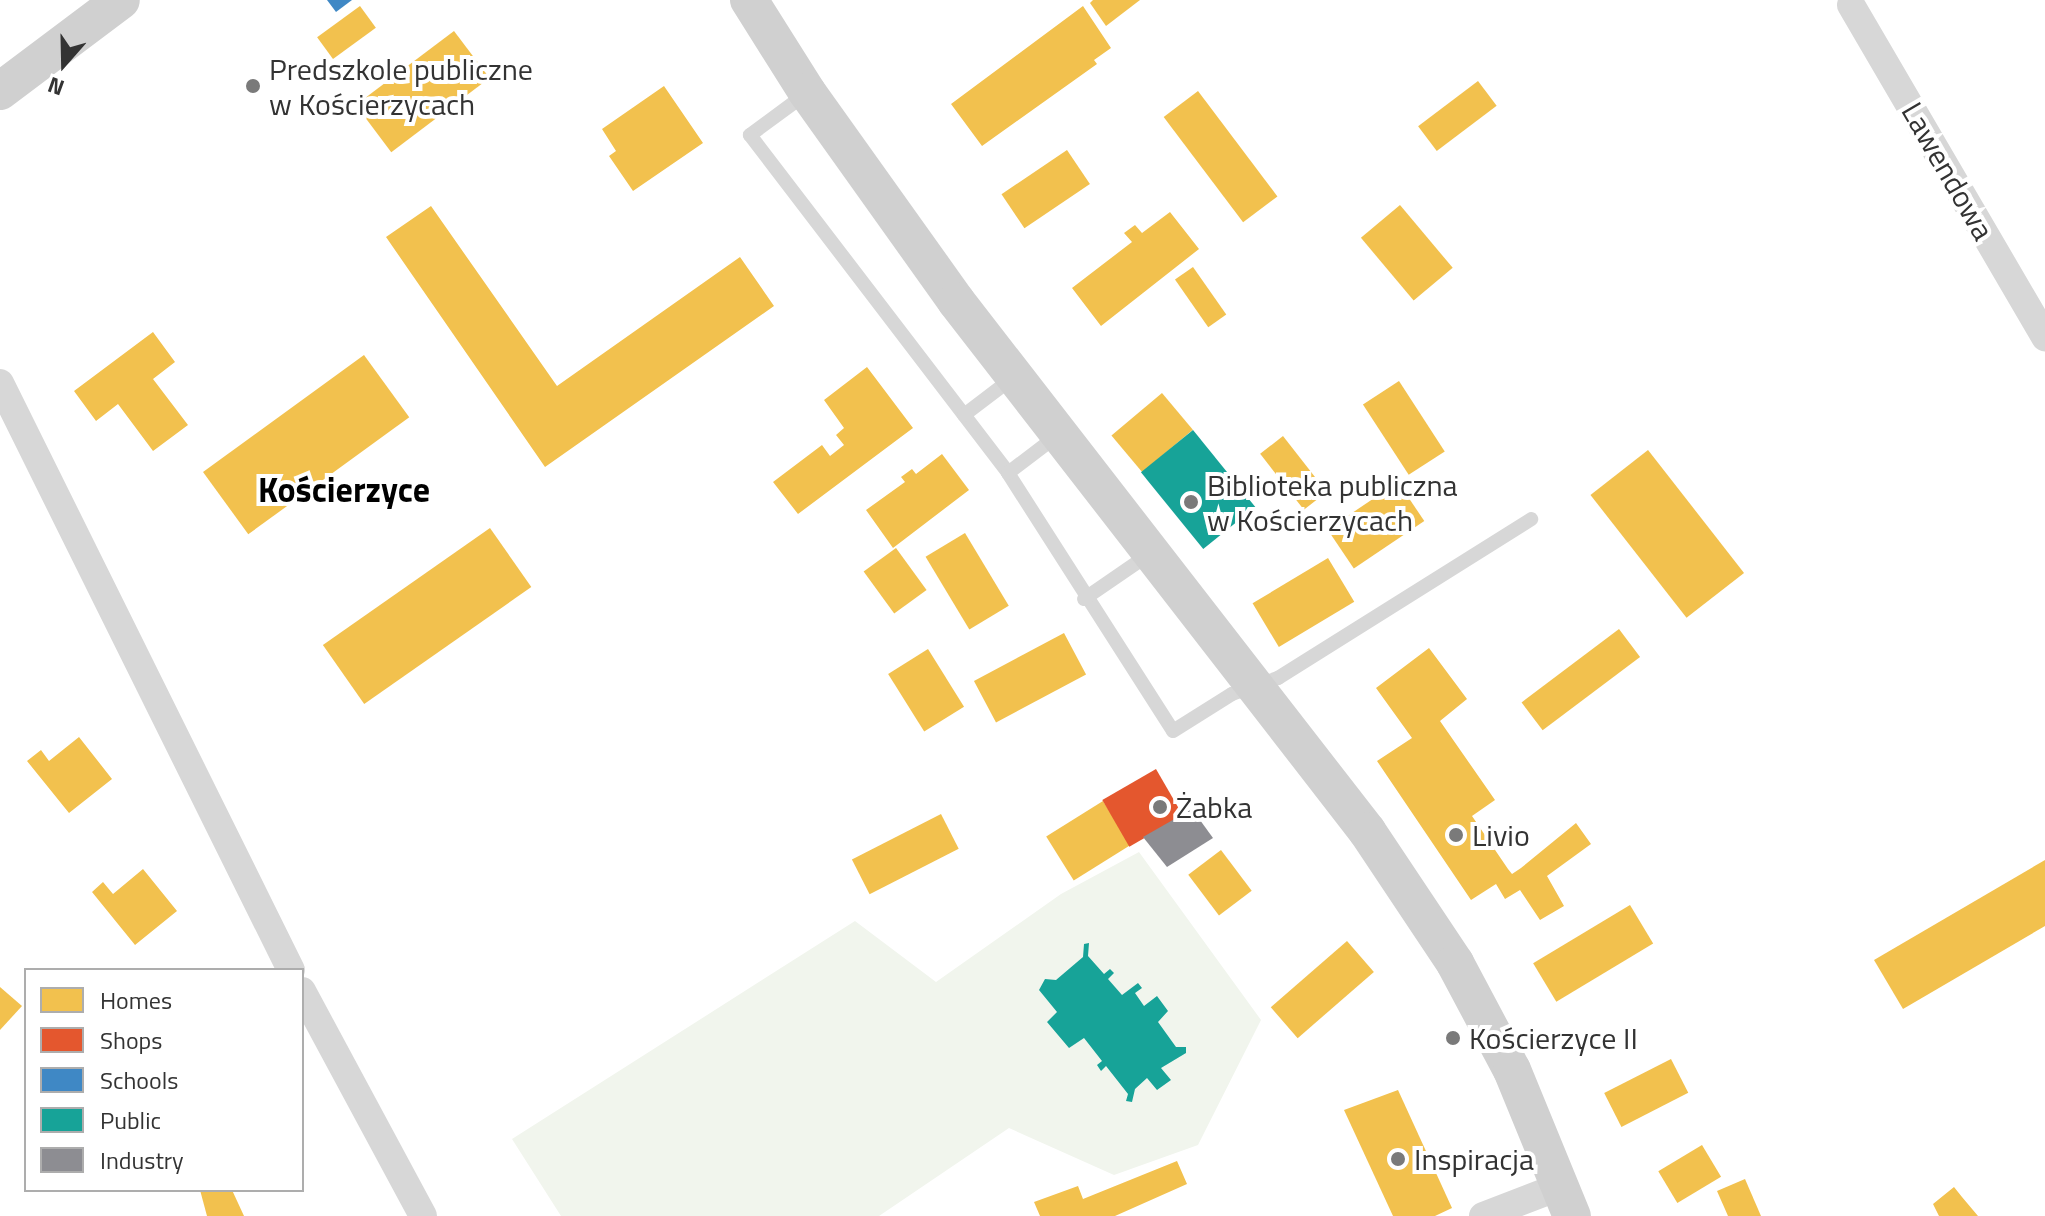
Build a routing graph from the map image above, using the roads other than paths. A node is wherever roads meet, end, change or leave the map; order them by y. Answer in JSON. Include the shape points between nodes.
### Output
{"nodes":[{"id":1,"x":121,"y":0,"type":"edge"},
{"id":2,"x":749,"y":0,"type":"edge"},
{"id":3,"x":1851,"y":5,"type":"dead end"},
{"id":4,"x":0,"y":91,"type":"edge"},
{"id":5,"x":807,"y":92,"type":"junction"},
{"id":6,"x":2045,"y":337,"type":"edge"},
{"id":7,"x":1014,"y":377,"type":"junction"},
{"id":8,"x":0,"y":383,"type":"edge"},
{"id":9,"x":964,"y":415,"type":"junction"},
{"id":10,"x":1058,"y":435,"type":"junction"},
{"id":11,"x":1008,"y":473,"type":"junction"},
{"id":12,"x":1531,"y":519,"type":"dead end"},
{"id":13,"x":1151,"y":553,"type":"junction"},
{"id":14,"x":1084,"y":599,"type":"junction"},
{"id":15,"x":1255,"y":686,"type":"junction"},
{"id":16,"x":290,"y":968,"type":"edge"},
{"id":17,"x":304,"y":995,"type":"edge"},
{"id":18,"x":1566,"y":1201,"type":"edge"},
{"id":19,"x":423,"y":1216,"type":"edge"},
{"id":20,"x":1483,"y":1216,"type":"edge"}],
"edges":[{"from":1,"to":4,"type":"main road"},
{"from":2,"to":5,"type":"main road"},
{"from":3,"to":6,"type":"street","name":"Lawendowa"},
{"from":5,"to":7,"type":"main road"},
{"from":5,"to":9,"type":"lane","via":[[750,135]]},
{"from":7,"to":9,"type":"lane"},
{"from":7,"to":10,"type":"main road"},
{"from":8,"to":16,"type":"street"},
{"from":9,"to":11,"type":"lane"},
{"from":10,"to":11,"type":"lane"},
{"from":10,"to":13,"type":"main road"},
{"from":11,"to":14,"type":"lane"},
{"from":12,"to":15,"type":"lane","via":[[1278,678]]},
{"from":13,"to":14,"type":"lane"},
{"from":13,"to":15,"type":"main road"},
{"from":14,"to":15,"type":"lane","via":[[1173,731],[1232,694]]},
{"from":15,"to":18,"type":"main road","via":[[1367,831],[1455,963],[1512,1070]]},
{"from":17,"to":19,"type":"street"},
{"from":18,"to":20,"type":"street"}]}
